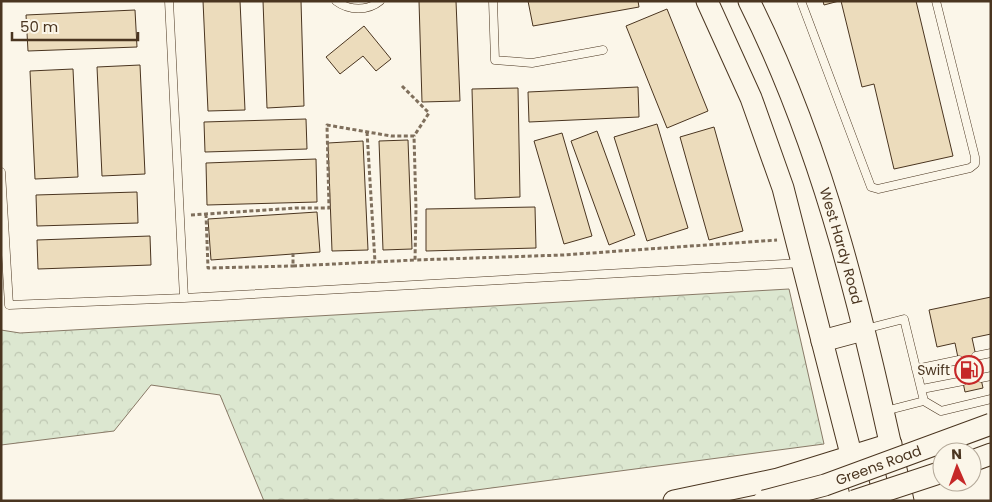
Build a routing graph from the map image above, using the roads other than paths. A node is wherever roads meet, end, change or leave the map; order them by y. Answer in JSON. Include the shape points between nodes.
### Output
{"nodes":[{"id":1,"x":169,"y":1,"type":"edge"},
{"id":2,"x":336,"y":1,"type":"edge"},
{"id":3,"x":380,"y":1,"type":"edge"},
{"id":4,"x":493,"y":1,"type":"edge"},
{"id":5,"x":708,"y":1,"type":"edge"},
{"id":6,"x":749,"y":1,"type":"edge"},
{"id":7,"x":801,"y":1,"type":"edge"},
{"id":8,"x":936,"y":1,"type":"edge"},
{"id":9,"x":603,"y":50,"type":"dead end"},
{"id":10,"x":1,"y":172,"type":"edge"},
{"id":11,"x":802,"y":263,"type":"junction"},
{"id":12,"x":184,"y":298,"type":"junction"},
{"id":13,"x":863,"y":330,"type":"junction"},
{"id":14,"x":822,"y":341,"type":"junction"},
{"id":15,"x":991,"y":353,"type":"edge"},
{"id":16,"x":976,"y":356,"type":"dead end"},
{"id":17,"x":959,"y":360,"type":"dead end"},
{"id":18,"x":916,"y":369,"type":"junction"},
{"id":19,"x":991,"y":376,"type":"edge"},
{"id":20,"x":981,"y":378,"type":"dead end"},
{"id":21,"x":963,"y":381,"type":"dead end"},
{"id":22,"x":922,"y":389,"type":"junction"},
{"id":23,"x":991,"y":399,"type":"edge"},
{"id":24,"x":924,"y":401,"type":"junction"},
{"id":25,"x":882,"y":411,"type":"junction"},
{"id":26,"x":991,"y":424,"type":"edge"},
{"id":27,"x":890,"y":444,"type":"junction"},
{"id":28,"x":851,"y":455,"type":"junction"},
{"id":29,"x":802,"y":471,"type":"junction"},
{"id":30,"x":932,"y":475,"type":"edge"},
{"id":31,"x":674,"y":501,"type":"edge"},
{"id":32,"x":764,"y":501,"type":"edge"},
{"id":33,"x":826,"y":501,"type":"edge"},
{"id":34,"x":854,"y":501,"type":"edge"},
{"id":35,"x":863,"y":501,"type":"edge"},
{"id":36,"x":903,"y":501,"type":"edge"}],
"edges":[{"from":1,"to":12,"type":"lane"},
{"from":2,"to":3,"type":"lane","via":[[358,9],[374,7]]},
{"from":4,"to":9,"type":"lane","via":[[495,60],[532,63]]},
{"from":5,"to":11,"type":"street","via":[[751,98],[783,188]]},
{"from":6,"to":13,"type":"street","name":"West Hardy Road","via":[[808,137],[848,261]]},
{"from":7,"to":8,"type":"lane","via":[[871,186],[878,188],[970,168],[975,164]]},
{"from":10,"to":12,"type":"lane","via":[[9,305]]},
{"from":11,"to":12,"type":"lane"},
{"from":11,"to":14,"type":"street"},
{"from":13,"to":14,"type":"street"},
{"from":13,"to":18,"type":"lane","via":[[904,319]]},
{"from":13,"to":25,"type":"street","name":"West Hardy Road"},
{"from":14,"to":28,"type":"street"},
{"from":15,"to":16,"type":"lane"},
{"from":17,"to":18,"type":"lane"},
{"from":18,"to":22,"type":"lane"},
{"from":19,"to":20,"type":"lane"},
{"from":21,"to":22,"type":"lane"},
{"from":22,"to":24,"type":"lane"},
{"from":23,"to":24,"type":"lane","via":[[941,411]]},
{"from":24,"to":25,"type":"lane"},
{"from":25,"to":27,"type":"street","name":"West Hardy Road"},
{"from":26,"to":32,"type":"street","name":"Greens Road","bridge":true,"via":[[825,484]]},
{"from":27,"to":28,"type":"street"},
{"from":27,"to":36,"type":"street","name":"West Hardy Road"},
{"from":28,"to":29,"type":"street"},
{"from":28,"to":35,"type":"street"},
{"from":29,"to":31,"type":"street"},
{"from":29,"to":33,"type":"street","via":[[819,478]]},
{"from":30,"to":34,"type":"street","name":"Greens Road","bridge":true}]}
